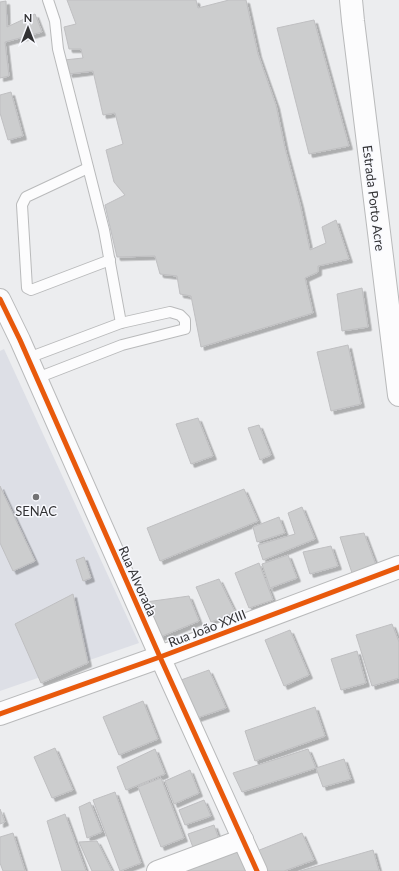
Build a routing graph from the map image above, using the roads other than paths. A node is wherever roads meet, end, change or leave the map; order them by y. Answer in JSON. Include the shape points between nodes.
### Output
{"nodes":[{"id":1,"x":48,"y":0,"type":"edge"},
{"id":2,"x":351,"y":0,"type":"edge"},
{"id":3,"x":88,"y":168,"type":"junction"},
{"id":4,"x":110,"y":260,"type":"junction"},
{"id":5,"x":0,"y":299,"type":"edge"},
{"id":6,"x":121,"y":323,"type":"junction"},
{"id":7,"x":28,"y":358,"type":"junction"},
{"id":8,"x":37,"y":378,"type":"junction"},
{"id":9,"x":399,"y":395,"type":"edge"},
{"id":10,"x":399,"y":567,"type":"edge"},
{"id":11,"x":160,"y":657,"type":"junction"},
{"id":12,"x":0,"y":714,"type":"edge"},
{"id":13,"x":243,"y":839,"type":"junction"},
{"id":14,"x":157,"y":871,"type":"edge"},
{"id":15,"x":257,"y":871,"type":"edge"}],
"edges":[{"from":1,"to":3,"type":"lane"},
{"from":2,"to":9,"type":"street","name":"Estrada Porto Acre"},
{"from":3,"to":4,"type":"lane"},
{"from":3,"to":4,"type":"lane","via":[[23,200],[28,288],[31,290]]},
{"from":4,"to":6,"type":"lane"},
{"from":5,"to":7,"type":"street","name":"Rua Alvorada"},
{"from":6,"to":7,"type":"lane"},
{"from":6,"to":8,"type":"lane","via":[[170,312],[180,315],[186,324],[185,329],[122,345]]},
{"from":7,"to":8,"type":"street","name":"Rua Alvorada"},
{"from":8,"to":11,"type":"street","name":"Rua Alvorada"},
{"from":10,"to":11,"type":"street","name":"Rua João XXIII"},
{"from":11,"to":12,"type":"street","name":"Rua João XXIII"},
{"from":11,"to":13,"type":"street","name":"Rua Alvorada"},
{"from":13,"to":14,"type":"street"},
{"from":13,"to":15,"type":"street","name":"Rua Alvorada"}]}
